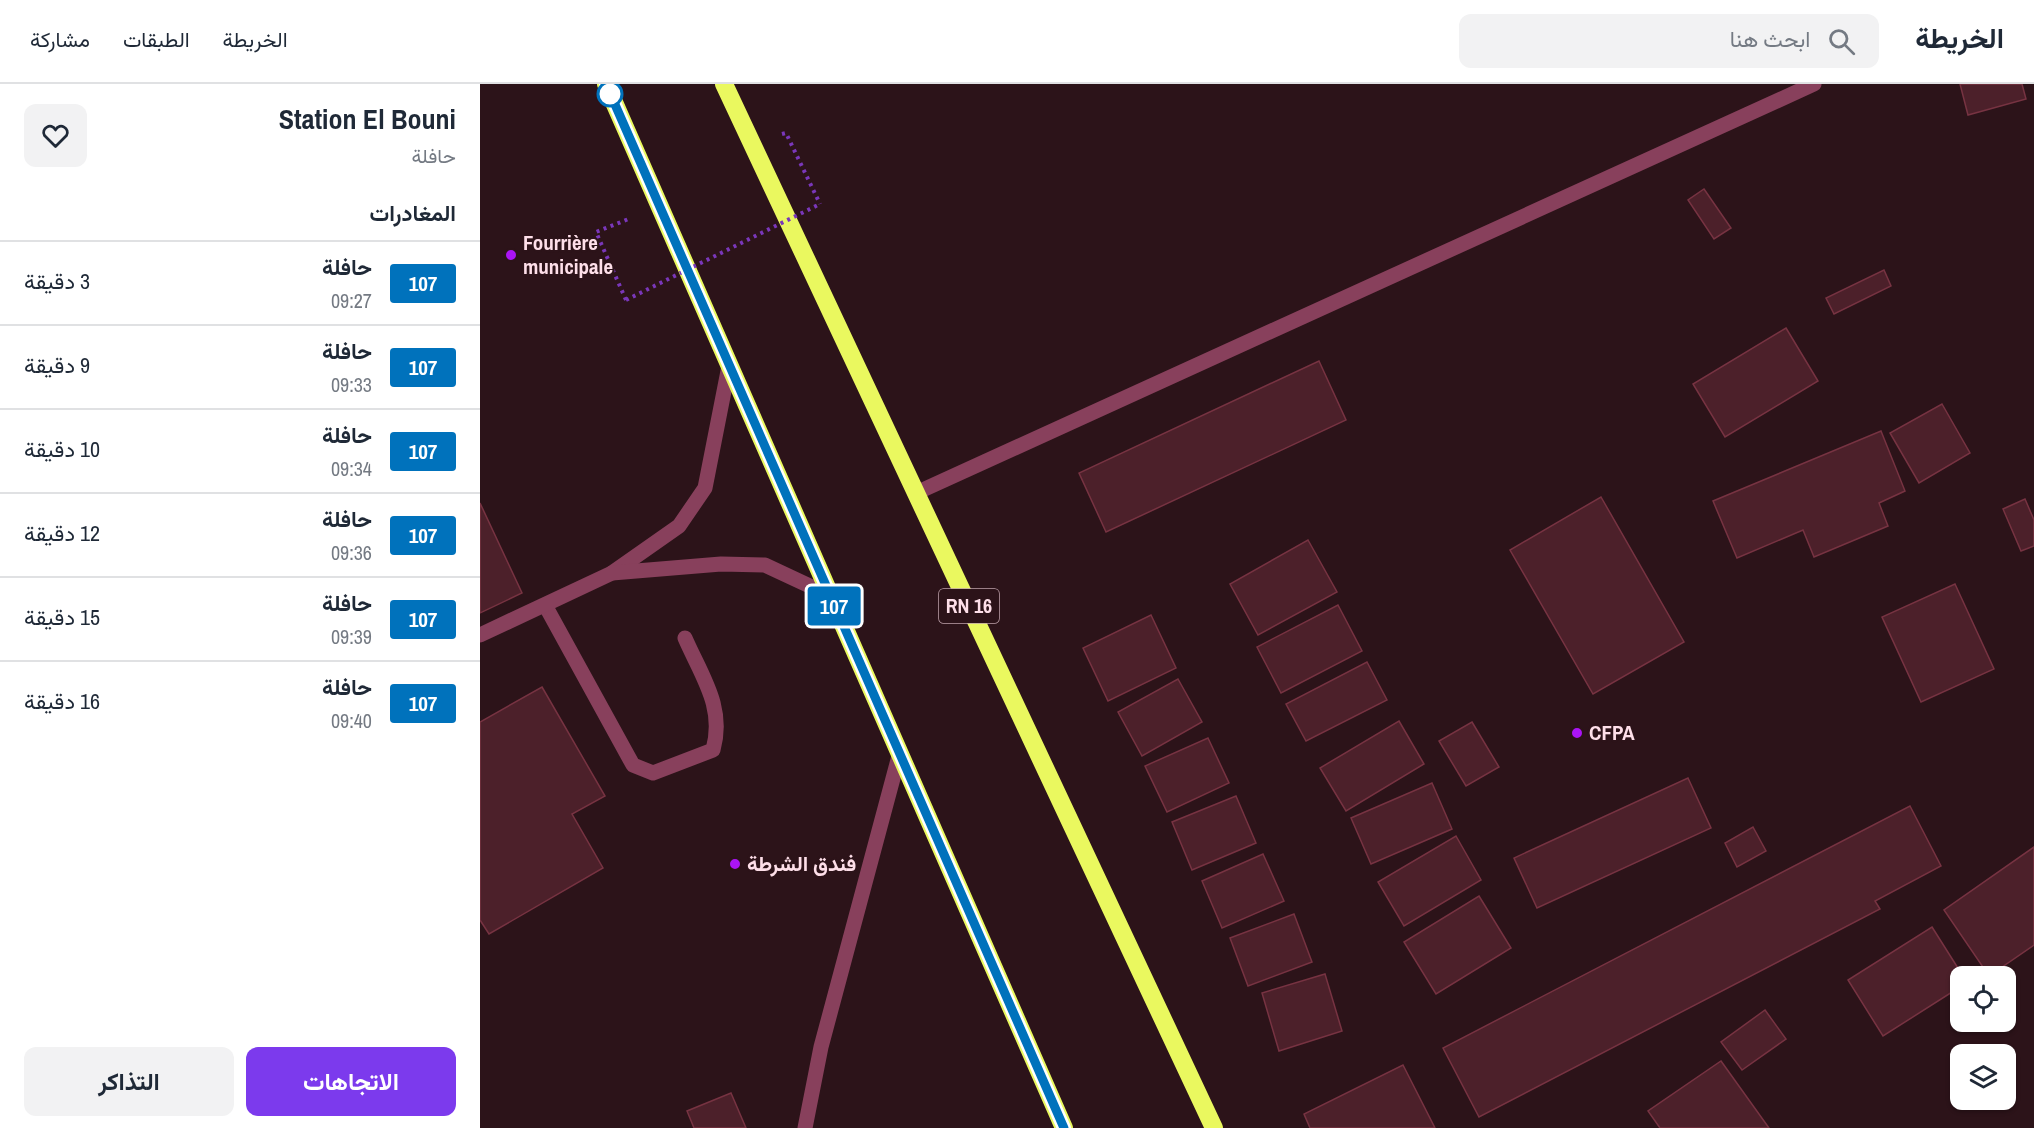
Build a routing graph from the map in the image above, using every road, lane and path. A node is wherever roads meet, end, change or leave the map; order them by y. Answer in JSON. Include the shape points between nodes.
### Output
{"nodes":[{"id":1,"x":606,"y":84,"type":"edge"},
{"id":2,"x":724,"y":84,"type":"edge"},
{"id":3,"x":1814,"y":84,"type":"edge"},
{"id":4,"x":786,"y":133,"type":"dead end"},
{"id":5,"x":659,"y":207,"type":"junction"},
{"id":6,"x":729,"y":366,"type":"junction"},
{"id":7,"x":916,"y":493,"type":"junction"},
{"id":8,"x":612,"y":573,"type":"junction"},
{"id":9,"x":829,"y":595,"type":"junction"},
{"id":10,"x":545,"y":605,"type":"junction"},
{"id":11,"x":480,"y":635,"type":"edge"},
{"id":12,"x":686,"y":638,"type":"dead end"},
{"id":13,"x":899,"y":756,"type":"junction"},
{"id":14,"x":805,"y":1128,"type":"edge"},
{"id":15,"x":1064,"y":1128,"type":"edge"},
{"id":16,"x":1214,"y":1128,"type":"edge"}],
"edges":[{"from":1,"to":5,"type":"highway"},
{"from":2,"to":7,"type":"highway","number":"RN 16"},
{"from":3,"to":7,"type":"street"},
{"from":4,"to":5,"type":"path","bridge":true,"via":[[820,204],[626,300],[596,232]]},
{"from":5,"to":6,"type":"highway"},
{"from":6,"to":8,"type":"street","via":[[705,488],[679,526]]},
{"from":6,"to":9,"type":"highway"},
{"from":7,"to":16,"type":"highway","number":"RN 16"},
{"from":8,"to":9,"type":"street","via":[[721,564],[765,565]]},
{"from":8,"to":10,"type":"street"},
{"from":9,"to":13,"type":"highway"},
{"from":10,"to":11,"type":"street"},
{"from":10,"to":12,"type":"street","via":[[633,765],[653,773],[713,750],[718,730],[717,711]]},
{"from":13,"to":14,"type":"street","via":[[821,1047]]},
{"from":13,"to":15,"type":"highway"}]}
